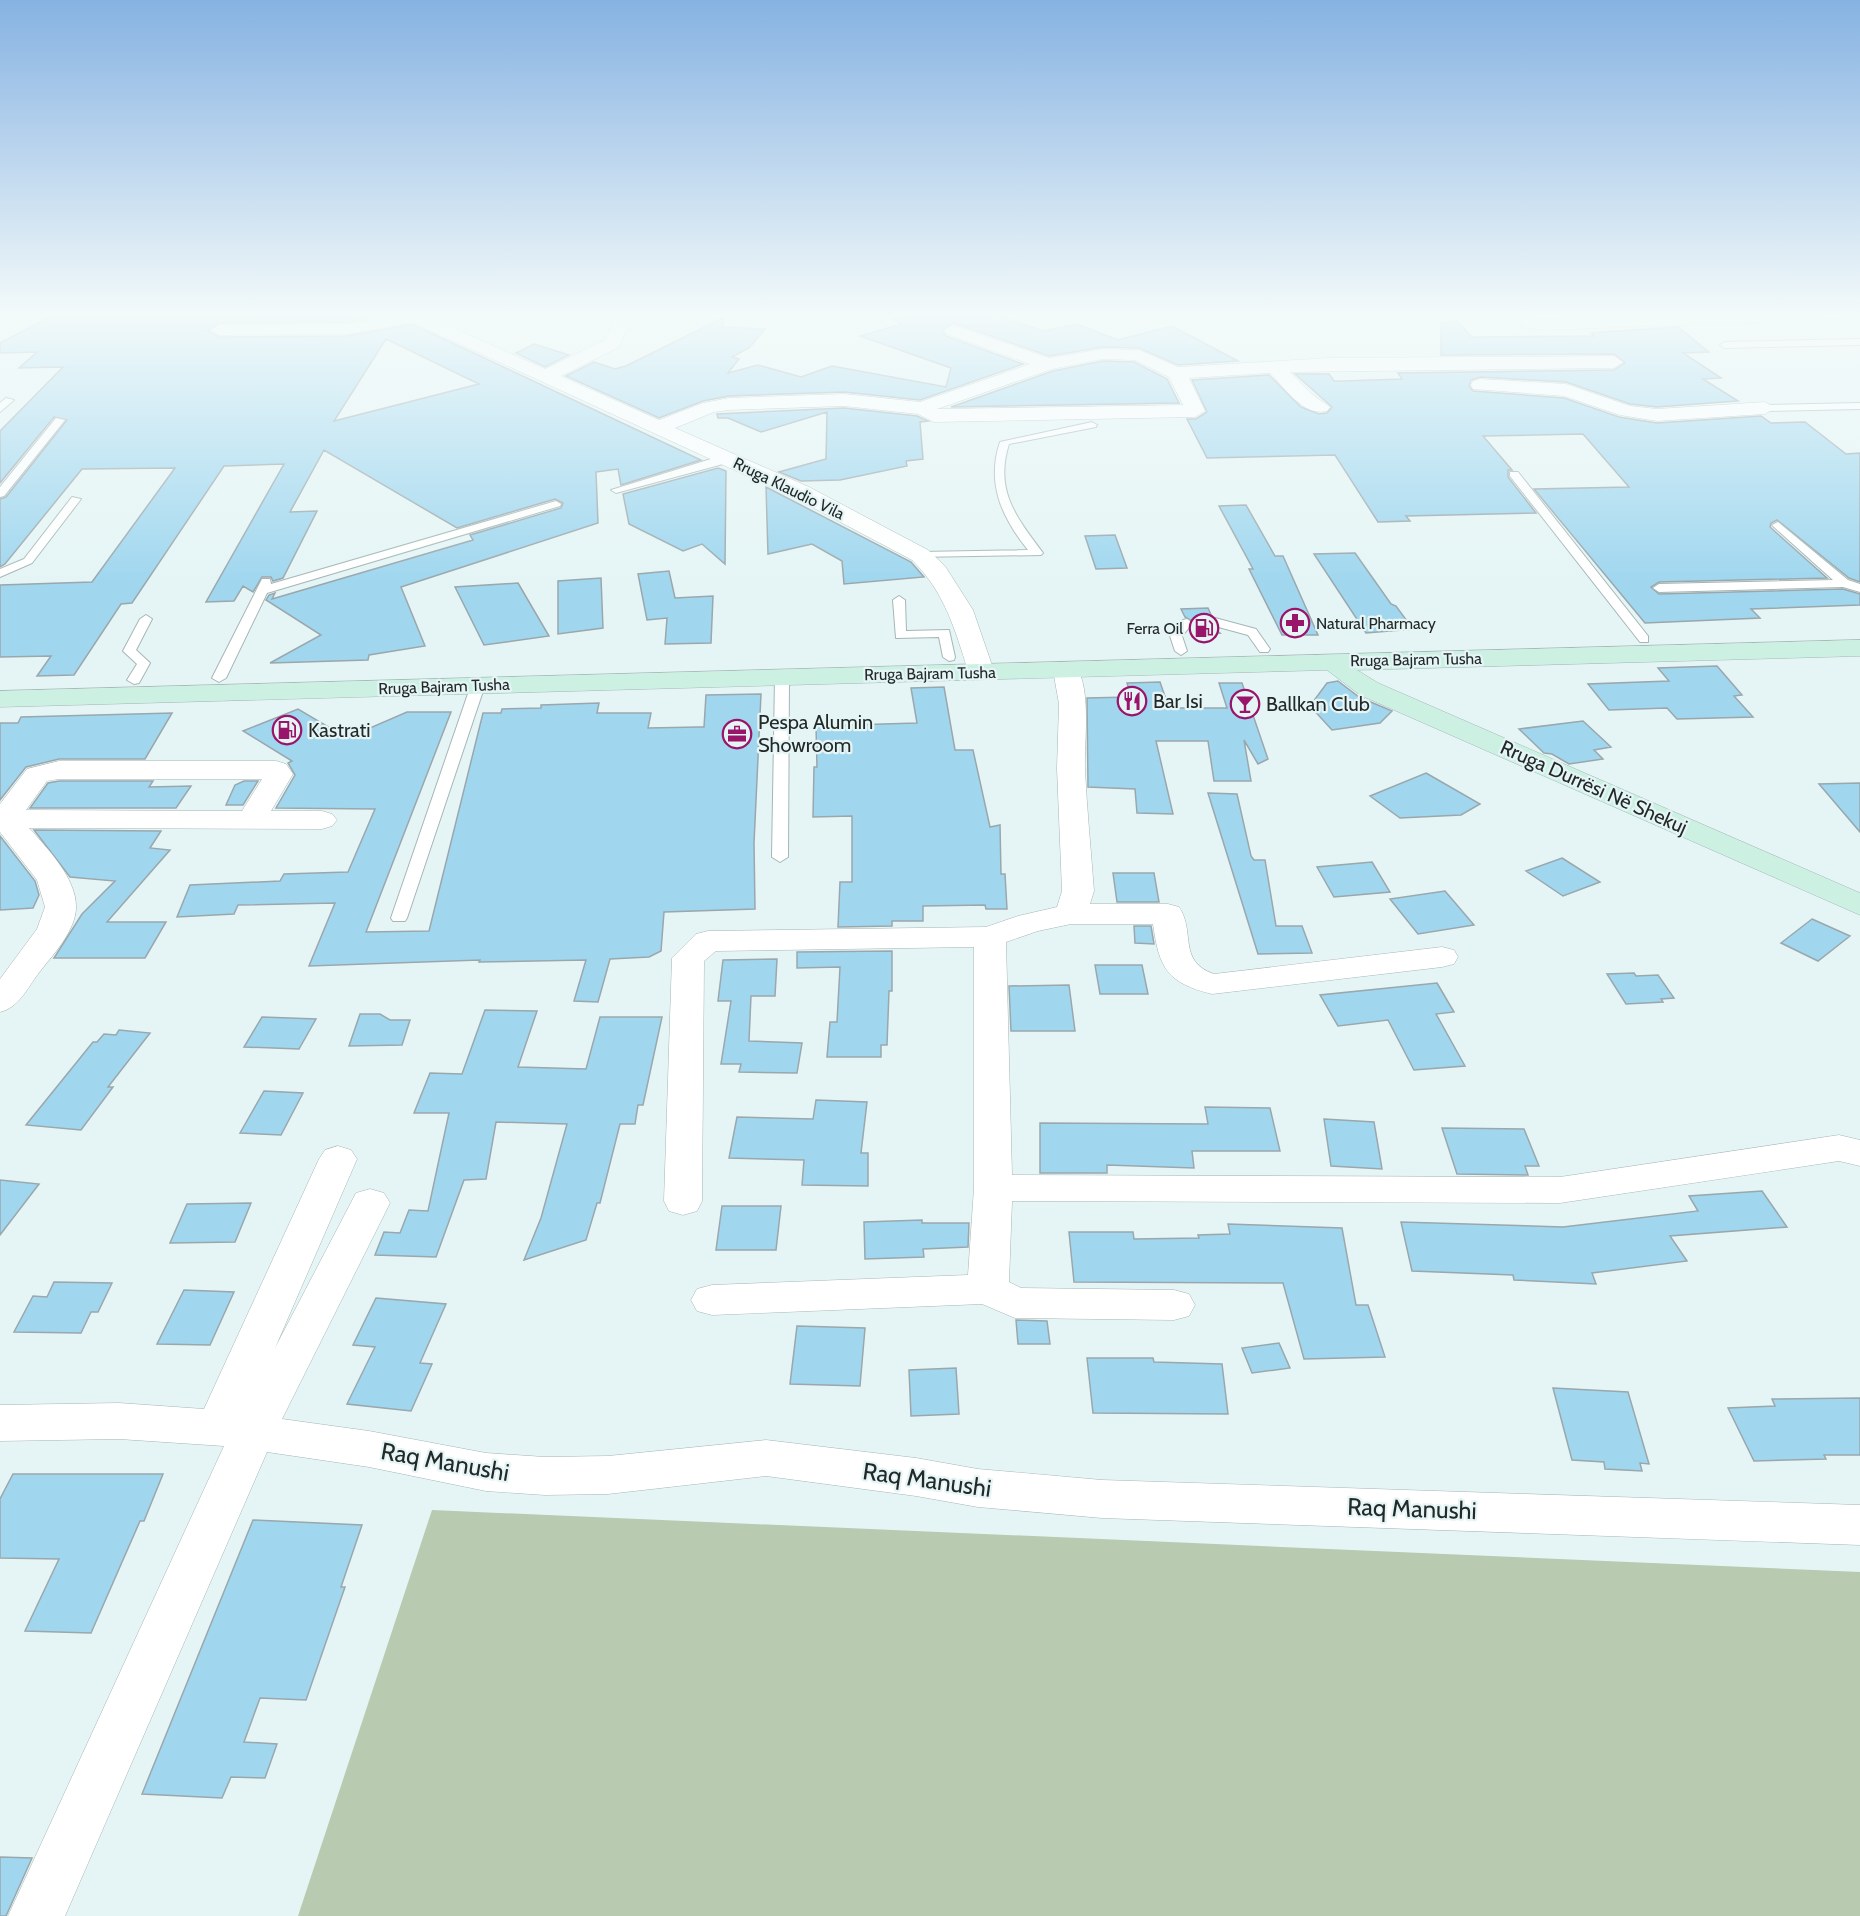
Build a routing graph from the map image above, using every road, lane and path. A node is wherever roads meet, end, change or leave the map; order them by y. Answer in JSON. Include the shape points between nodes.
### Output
{"nodes":[{"id":1,"x":600,"y":401,"type":"edge"},
{"id":2,"x":803,"y":401,"type":"edge"},
{"id":3,"x":858,"y":401,"type":"edge"},
{"id":4,"x":940,"y":401,"type":"edge"},
{"id":5,"x":1190,"y":401,"type":"edge"},
{"id":6,"x":1310,"y":401,"type":"edge"},
{"id":7,"x":1603,"y":401,"type":"edge"},
{"id":8,"x":1756,"y":401,"type":"edge"},
{"id":9,"x":1860,"y":406,"type":"edge"},
{"id":10,"x":1320,"y":407,"type":"dead end"},
{"id":11,"x":921,"y":408,"type":"junction"},
{"id":12,"x":1765,"y":408,"type":"junction"},
{"id":13,"x":60,"y":420,"type":"dead end"},
{"id":14,"x":1092,"y":424,"type":"dead end"},
{"id":15,"x":659,"y":427,"type":"junction"},
{"id":16,"x":730,"y":459,"type":"junction"},
{"id":17,"x":1514,"y":474,"type":"dead end"},
{"id":18,"x":616,"y":490,"type":"dead end"},
{"id":19,"x":0,"y":494,"type":"edge"},
{"id":20,"x":76,"y":499,"type":"dead end"},
{"id":21,"x":556,"y":504,"type":"dead end"},
{"id":22,"x":1778,"y":525,"type":"dead end"},
{"id":23,"x":920,"y":555,"type":"junction"},
{"id":24,"x":0,"y":573,"type":"edge"},
{"id":25,"x":1844,"y":583,"type":"junction"},
{"id":26,"x":1659,"y":588,"type":"dead end"},
{"id":27,"x":1860,"y":588,"type":"edge"},
{"id":28,"x":899,"y":600,"type":"dead end"},
{"id":29,"x":146,"y":619,"type":"dead end"},
{"id":30,"x":1215,"y":622,"type":"dead end"},
{"id":31,"x":1187,"y":623,"type":"dead end"},
{"id":32,"x":1860,"y":634,"type":"edge"},
{"id":33,"x":1644,"y":639,"type":"junction"},
{"id":34,"x":1860,"y":648,"type":"edge"},
{"id":35,"x":1264,"y":649,"type":"junction"},
{"id":36,"x":1181,"y":651,"type":"junction"},
{"id":37,"x":949,"y":657,"type":"junction"},
{"id":38,"x":1334,"y":661,"type":"junction"},
{"id":39,"x":979,"y":663,"type":"junction"},
{"id":40,"x":1066,"y":670,"type":"junction"},
{"id":41,"x":782,"y":677,"type":"junction"},
{"id":42,"x":219,"y":678,"type":"junction"},
{"id":43,"x":134,"y":680,"type":"junction"},
{"id":44,"x":0,"y":685,"type":"edge"},
{"id":45,"x":478,"y":685,"type":"junction"},
{"id":46,"x":0,"y":699,"type":"edge"},
{"id":47,"x":2,"y":819,"type":"edge"},
{"id":48,"x":251,"y":820,"type":"junction"},
{"id":49,"x":322,"y":820,"type":"dead end"},
{"id":50,"x":780,"y":857,"type":"dead end"},
{"id":51,"x":1860,"y":905,"type":"edge"},
{"id":52,"x":1071,"y":914,"type":"junction"},
{"id":53,"x":399,"y":918,"type":"dead end"},
{"id":54,"x":990,"y":937,"type":"junction"},
{"id":55,"x":1442,"y":957,"type":"dead end"},
{"id":56,"x":0,"y":1002,"type":"edge"},
{"id":57,"x":1860,"y":1153,"type":"edge"},
{"id":58,"x":338,"y":1159,"type":"dead end"},
{"id":59,"x":993,"y":1188,"type":"junction"},
{"id":60,"x":683,"y":1201,"type":"dead end"},
{"id":61,"x":370,"y":1203,"type":"dead end"},
{"id":62,"x":988,"y":1289,"type":"junction"},
{"id":63,"x":712,"y":1300,"type":"dead end"},
{"id":64,"x":1174,"y":1305,"type":"dead end"},
{"id":65,"x":0,"y":1423,"type":"edge"},
{"id":66,"x":235,"y":1430,"type":"junction"},
{"id":67,"x":1860,"y":1525,"type":"edge"},
{"id":68,"x":36,"y":1916,"type":"edge"}],
"edges":[{"from":1,"to":15,"type":"street","name":"Rruga Klaudio Vila"},
{"from":2,"to":15,"type":"street","via":[[710,407]]},
{"from":3,"to":11,"type":"street"},
{"from":4,"to":11,"type":"street"},
{"from":5,"to":11,"type":"street","via":[[1195,411],[934,416]]},
{"from":6,"to":10,"type":"street"},
{"from":7,"to":12,"type":"street","via":[[1640,413],[1694,414]]},
{"from":8,"to":12,"type":"street"},
{"from":9,"to":12,"type":"lane"},
{"from":13,"to":19,"type":"lane"},
{"from":14,"to":23,"type":"lane","via":[[1005,442],[999,456],[1010,518],[1037,553]]},
{"from":15,"to":16,"type":"street","name":"Rruga Klaudio Vila"},
{"from":16,"to":18,"type":"lane"},
{"from":16,"to":23,"type":"street","name":"Rruga Klaudio Vila"},
{"from":17,"to":33,"type":"lane"},
{"from":20,"to":24,"type":"lane","via":[[28,561]]},
{"from":21,"to":42,"type":"lane","via":[[264,586]]},
{"from":22,"to":25,"type":"lane"},
{"from":23,"to":39,"type":"street","name":"Rruga Klaudio Vila","via":[[938,571],[961,610]]},
{"from":25,"to":26,"type":"lane"},
{"from":25,"to":27,"type":"lane"},
{"from":28,"to":37,"type":"lane","via":[[900,635],[945,633]]},
{"from":29,"to":43,"type":"lane","via":[[129,651],[144,663]]},
{"from":30,"to":35,"type":"lane","via":[[1252,632]]},
{"from":31,"to":36,"type":"lane","via":[[1176,636]]},
{"from":32,"to":33,"type":"main road","name":"Rruga Bajram Tusha"},
{"from":33,"to":35,"type":"main road","name":"Rruga Bajram Tusha"},
{"from":34,"to":38,"type":"main road","name":"Rruga Bajram Tusha"},
{"from":35,"to":36,"type":"main road","name":"Rruga Bajram Tusha"},
{"from":36,"to":39,"type":"main road","name":"Rruga Bajram Tusha"},
{"from":37,"to":39,"type":"main road","name":"Rruga Bajram Tusha"},
{"from":37,"to":42,"type":"main road","name":"Rruga Bajram Tusha"},
{"from":38,"to":40,"type":"main road","name":"Rruga Bajram Tusha"},
{"from":38,"to":51,"type":"main road","name":"Rruga Durrësi Në Shekuj","via":[[1340,670],[1369,689]]},
{"from":39,"to":40,"type":"main road","name":"Rruga Bajram Tusha"},
{"from":39,"to":41,"type":"main road","name":"Rruga Bajram Tusha"},
{"from":40,"to":52,"type":"street","via":[[1072,704],[1071,768],[1078,891]]},
{"from":41,"to":45,"type":"main road","name":"Rruga Bajram Tusha"},
{"from":41,"to":50,"type":"lane"},
{"from":42,"to":43,"type":"main road","name":"Rruga Bajram Tusha"},
{"from":43,"to":44,"type":"main road","name":"Rruga Bajram Tusha"},
{"from":45,"to":46,"type":"main road","name":"Rruga Bajram Tusha"},
{"from":45,"to":53,"type":"lane"},
{"from":47,"to":48,"type":"street"},
{"from":47,"to":48,"type":"street","via":[[38,775],[48,771],[276,770],[279,774]]},
{"from":47,"to":56,"type":"street","via":[[36,852],[59,897],[60,918]]},
{"from":48,"to":49,"type":"street"},
{"from":52,"to":54,"type":"street"},
{"from":52,"to":55,"type":"street","via":[[1168,914],[1175,960],[1191,979],[1212,984]]},
{"from":54,"to":59,"type":"street"},
{"from":54,"to":60,"type":"street","via":[[708,941],[694,952],[688,958]]},
{"from":57,"to":59,"type":"street","via":[[1839,1148],[1560,1190]]},
{"from":58,"to":66,"type":"street"},
{"from":59,"to":62,"type":"street"},
{"from":61,"to":66,"type":"street"},
{"from":62,"to":63,"type":"street"},
{"from":62,"to":64,"type":"street","via":[[1015,1303]]},
{"from":65,"to":66,"type":"street","name":"Raq Manushi","via":[[119,1421]]},
{"from":66,"to":67,"type":"street","name":"Raq Manushi","via":[[369,1449],[486,1472],[545,1476],[608,1475],[766,1458],[978,1488],[1102,1499]]},
{"from":66,"to":68,"type":"street"}]}
